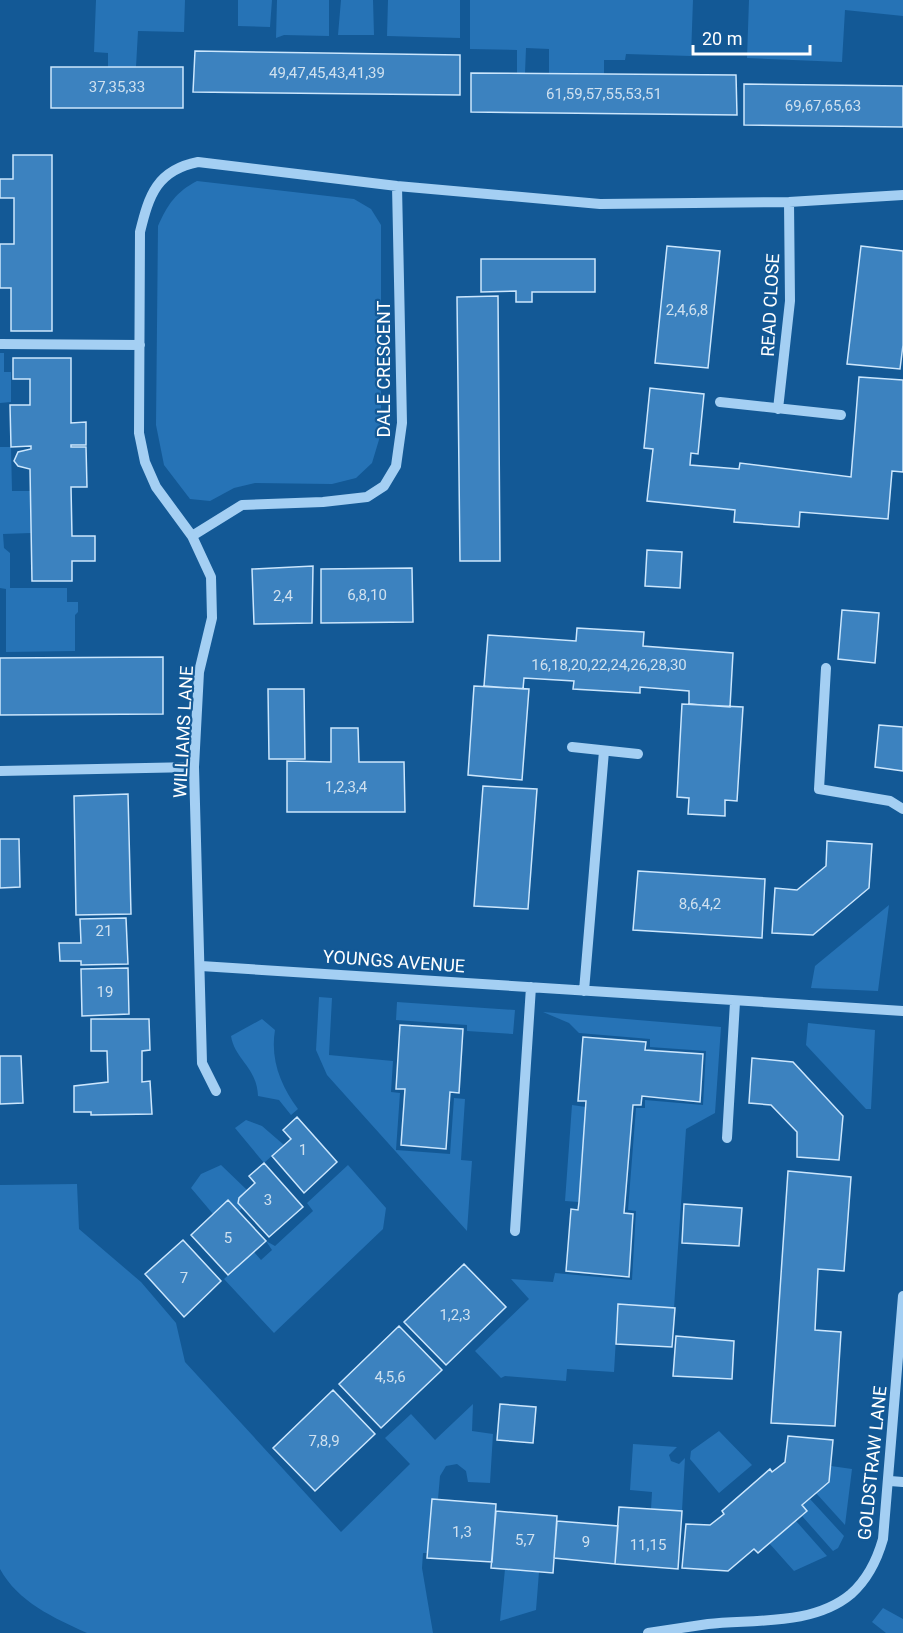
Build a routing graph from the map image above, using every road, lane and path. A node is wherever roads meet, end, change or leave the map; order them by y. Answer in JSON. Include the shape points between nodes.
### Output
{"nodes":[{"id":1,"x":397,"y":186,"type":"junction"},
{"id":2,"x":903,"y":195,"type":"edge"},
{"id":3,"x":789,"y":202,"type":"junction"},
{"id":4,"x":0,"y":344,"type":"edge"},
{"id":5,"x":140,"y":345,"type":"junction"},
{"id":6,"x":720,"y":402,"type":"dead end"},
{"id":7,"x":778,"y":409,"type":"junction"},
{"id":8,"x":841,"y":415,"type":"dead end"},
{"id":9,"x":192,"y":536,"type":"junction"},
{"id":10,"x":825,"y":668,"type":"dead end"},
{"id":11,"x":572,"y":747,"type":"dead end"},
{"id":12,"x":604,"y":751,"type":"junction"},
{"id":13,"x":638,"y":754,"type":"dead end"},
{"id":14,"x":194,"y":767,"type":"junction"},
{"id":15,"x":0,"y":771,"type":"edge"},
{"id":16,"x":903,"y":809,"type":"edge"},
{"id":17,"x":201,"y":966,"type":"junction"},
{"id":18,"x":531,"y":987,"type":"junction"},
{"id":19,"x":584,"y":991,"type":"junction"},
{"id":20,"x":735,"y":1002,"type":"junction"},
{"id":21,"x":903,"y":1011,"type":"edge"},
{"id":22,"x":216,"y":1091,"type":"dead end"},
{"id":23,"x":727,"y":1138,"type":"dead end"},
{"id":24,"x":515,"y":1231,"type":"dead end"},
{"id":25,"x":903,"y":1296,"type":"edge"},
{"id":26,"x":890,"y":1481,"type":"junction"},
{"id":27,"x":903,"y":1482,"type":"edge"},
{"id":28,"x":648,"y":1633,"type":"edge"}],
"edges":[{"from":1,"to":3,"type":"street","via":[[600,204]]},
{"from":1,"to":5,"type":"street","name":"WILLIAMS LANE","via":[[198,162],[178,166],[147,201],[140,232]]},
{"from":1,"to":9,"type":"street","name":"DALE CRESCENT","via":[[402,423],[396,466],[384,486],[367,497],[242,505]]},
{"from":2,"to":3,"type":"street"},
{"from":3,"to":7,"type":"street","name":"READ CLOSE","via":[[790,301]]},
{"from":4,"to":5,"type":"street"},
{"from":5,"to":9,"type":"street","name":"WILLIAMS LANE","via":[[139,433],[145,462],[156,487]]},
{"from":6,"to":7,"type":"street"},
{"from":7,"to":8,"type":"street"},
{"from":9,"to":14,"type":"street","name":"WILLIAMS LANE","via":[[211,577],[212,618],[199,672]]},
{"from":10,"to":16,"type":"street","via":[[819,789],[890,801]]},
{"from":11,"to":12,"type":"street"},
{"from":12,"to":13,"type":"street"},
{"from":12,"to":19,"type":"street"},
{"from":14,"to":15,"type":"street"},
{"from":14,"to":17,"type":"street","name":"WILLIAMS LANE"},
{"from":17,"to":18,"type":"street","name":"YOUNGS AVENUE"},
{"from":17,"to":22,"type":"street","name":"WILLIAMS LANE","via":[[202,1063]]},
{"from":18,"to":19,"type":"street","name":"YOUNGS AVENUE"},
{"from":18,"to":24,"type":"street"},
{"from":19,"to":20,"type":"street","name":"YOUNGS AVENUE"},
{"from":20,"to":21,"type":"street","name":"YOUNGS AVENUE"},
{"from":20,"to":23,"type":"street"},
{"from":25,"to":26,"type":"street","name":"GOLDSTRAW LANE"},
{"from":26,"to":27,"type":"street"},
{"from":26,"to":28,"type":"street","name":"GOLDSTRAW LANE","via":[[877,1561],[851,1594],[801,1616]]}]}
